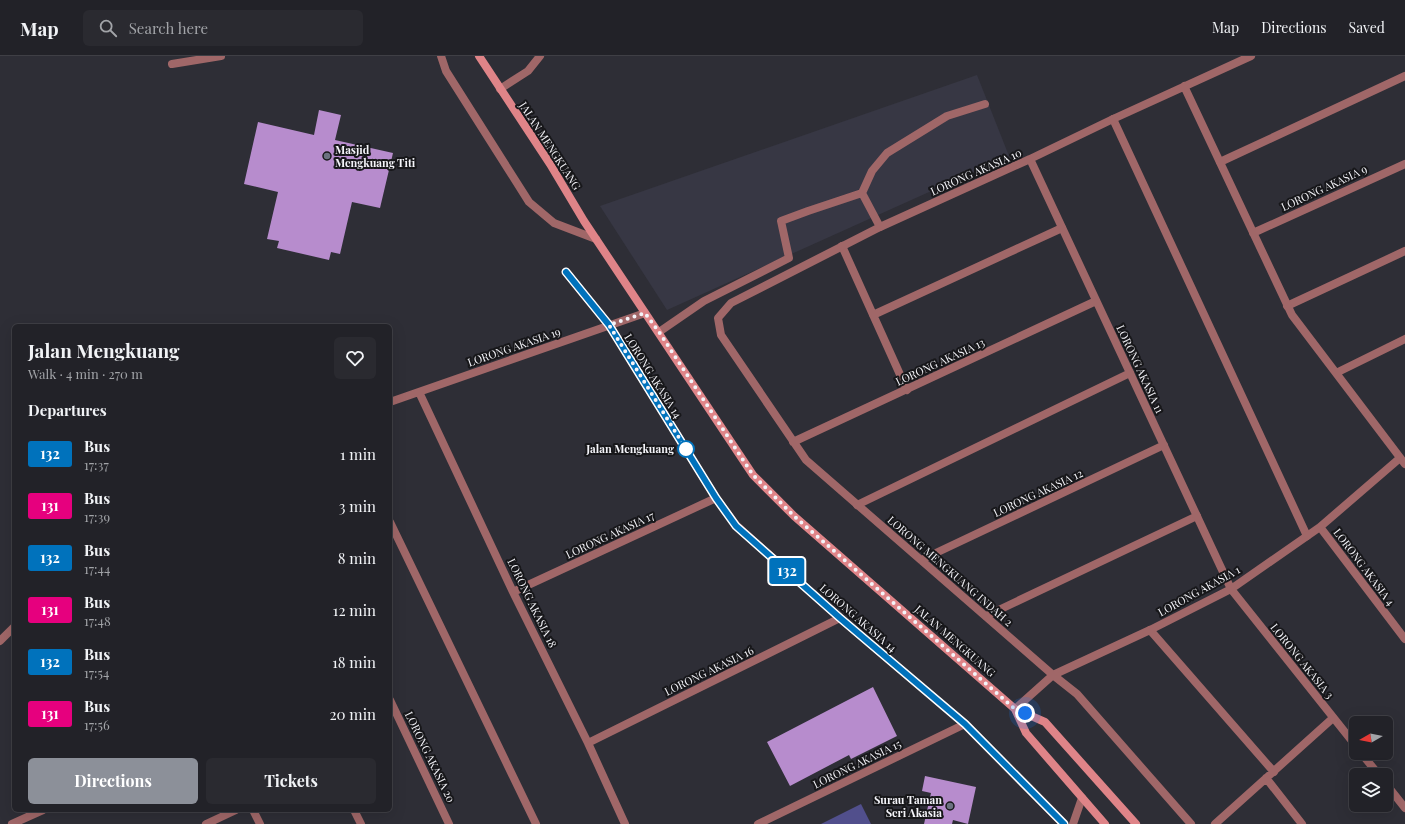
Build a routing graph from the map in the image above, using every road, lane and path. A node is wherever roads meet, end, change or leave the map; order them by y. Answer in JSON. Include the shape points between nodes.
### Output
{"nodes":[{"id":1,"x":221,"y":56,"type":"edge"},
{"id":2,"x":441,"y":56,"type":"edge"},
{"id":3,"x":479,"y":56,"type":"edge"},
{"id":4,"x":540,"y":56,"type":"edge"},
{"id":5,"x":1251,"y":56,"type":"edge"},
{"id":6,"x":172,"y":64,"type":"dead end"},
{"id":7,"x":1405,"y":76,"type":"edge"},
{"id":8,"x":1184,"y":86,"type":"junction"},
{"id":9,"x":500,"y":89,"type":"junction"},
{"id":10,"x":985,"y":104,"type":"dead end"},
{"id":11,"x":1113,"y":119,"type":"junction"},
{"id":12,"x":1030,"y":159,"type":"junction"},
{"id":13,"x":1220,"y":162,"type":"junction"},
{"id":14,"x":1405,"y":164,"type":"edge"},
{"id":15,"x":862,"y":193,"type":"junction"},
{"id":16,"x":880,"y":227,"type":"junction"},
{"id":17,"x":1062,"y":228,"type":"junction"},
{"id":18,"x":1253,"y":233,"type":"junction"},
{"id":19,"x":596,"y":239,"type":"junction"},
{"id":20,"x":842,"y":246,"type":"junction"},
{"id":21,"x":1405,"y":252,"type":"edge"},
{"id":22,"x":566,"y":272,"type":"dead end"},
{"id":23,"x":1096,"y":301,"type":"junction"},
{"id":24,"x":1287,"y":306,"type":"junction"},
{"id":25,"x":645,"y":313,"type":"junction"},
{"id":26,"x":873,"y":315,"type":"junction"},
{"id":27,"x":718,"y":318,"type":"joint"},
{"id":28,"x":609,"y":325,"type":"junction"},
{"id":29,"x":659,"y":332,"type":"junction"},
{"id":30,"x":1405,"y":339,"type":"edge"},
{"id":31,"x":1130,"y":373,"type":"junction"},
{"id":32,"x":1336,"y":373,"type":"junction"},
{"id":33,"x":907,"y":390,"type":"junction"},
{"id":34,"x":419,"y":392,"type":"junction"},
{"id":35,"x":392,"y":401,"type":"edge"},
{"id":36,"x":793,"y":442,"type":"junction"},
{"id":37,"x":1164,"y":446,"type":"junction"},
{"id":38,"x":1403,"y":461,"type":"edge"},
{"id":39,"x":716,"y":498,"type":"junction"},
{"id":40,"x":857,"y":505,"type":"junction"},
{"id":41,"x":1197,"y":516,"type":"junction"},
{"id":42,"x":392,"y":526,"type":"edge"},
{"id":43,"x":1320,"y":527,"type":"junction"},
{"id":44,"x":1307,"y":536,"type":"junction"},
{"id":45,"x":921,"y":560,"type":"junction"},
{"id":46,"x":1231,"y":589,"type":"junction"},
{"id":47,"x":513,"y":592,"type":"junction"},
{"id":48,"x":986,"y":616,"type":"junction"},
{"id":49,"x":840,"y":618,"type":"junction"},
{"id":50,"x":12,"y":629,"type":"edge"},
{"id":51,"x":1150,"y":630,"type":"junction"},
{"id":52,"x":1405,"y":639,"type":"edge"},
{"id":53,"x":0,"y":641,"type":"edge"},
{"id":54,"x":1053,"y":675,"type":"junction"},
{"id":55,"x":392,"y":704,"type":"edge"},
{"id":56,"x":1015,"y":709,"type":"junction"},
{"id":57,"x":1333,"y":718,"type":"junction"},
{"id":58,"x":965,"y":724,"type":"junction"},
{"id":59,"x":1349,"y":737,"type":"edge"},
{"id":60,"x":588,"y":743,"type":"junction"},
{"id":61,"x":1367,"y":760,"type":"edge"},
{"id":62,"x":1373,"y":768,"type":"edge"},
{"id":63,"x":1274,"y":772,"type":"junction"},
{"id":64,"x":1266,"y":778,"type":"junction"},
{"id":65,"x":1393,"y":793,"type":"edge"},
{"id":66,"x":1082,"y":798,"type":"junction"},
{"id":67,"x":1405,"y":808,"type":"edge"},
{"id":68,"x":39,"y":812,"type":"edge"},
{"id":69,"x":232,"y":812,"type":"edge"},
{"id":70,"x":254,"y":812,"type":"edge"},
{"id":71,"x":355,"y":812,"type":"edge"},
{"id":72,"x":12,"y":824,"type":"edge"},
{"id":73,"x":206,"y":824,"type":"edge"},
{"id":74,"x":260,"y":824,"type":"edge"},
{"id":75,"x":361,"y":824,"type":"edge"},
{"id":76,"x":449,"y":824,"type":"edge"},
{"id":77,"x":536,"y":824,"type":"edge"},
{"id":78,"x":625,"y":824,"type":"edge"},
{"id":79,"x":758,"y":824,"type":"edge"},
{"id":80,"x":1064,"y":824,"type":"edge"},
{"id":81,"x":1073,"y":824,"type":"edge"},
{"id":82,"x":1105,"y":824,"type":"edge"},
{"id":83,"x":1136,"y":824,"type":"edge"},
{"id":84,"x":1191,"y":824,"type":"edge"},
{"id":85,"x":1215,"y":824,"type":"edge"},
{"id":86,"x":1302,"y":824,"type":"edge"}],
"edges":[{"from":1,"to":6,"type":"street"},
{"from":2,"to":19,"type":"street","via":[[446,71],[529,202],[554,223]]},
{"from":3,"to":9,"type":"main road","name":"JALAN MENGKUANG"},
{"from":4,"to":9,"type":"street","via":[[528,71]]},
{"from":5,"to":8,"type":"street","name":"LORONG AKASIA 10"},
{"from":7,"to":13,"type":"street"},
{"from":8,"to":11,"type":"street","name":"LORONG AKASIA 10"},
{"from":8,"to":13,"type":"street"},
{"from":9,"to":19,"type":"main road","name":"JALAN MENGKUANG"},
{"from":10,"to":15,"type":"street","via":[[947,116],[887,153],[872,171]]},
{"from":11,"to":12,"type":"street","name":"LORONG AKASIA 10"},
{"from":11,"to":44,"type":"street"},
{"from":12,"to":16,"type":"street","name":"LORONG AKASIA 10"},
{"from":12,"to":17,"type":"street","name":"LORONG AKASIA 11"},
{"from":13,"to":18,"type":"street"},
{"from":14,"to":18,"type":"street","name":"LORONG AKASIA 9"},
{"from":15,"to":16,"type":"street"},
{"from":15,"to":29,"type":"street","via":[[781,221],[789,258],[704,301]]},
{"from":16,"to":20,"type":"street","name":"LORONG AKASIA 10"},
{"from":17,"to":23,"type":"street","name":"LORONG AKASIA 11"},
{"from":17,"to":26,"type":"street"},
{"from":18,"to":24,"type":"street"},
{"from":19,"to":25,"type":"main road","name":"JALAN MENGKUANG"},
{"from":20,"to":26,"type":"street"},
{"from":20,"to":27,"type":"street","name":"LORONG AKASIA 10","via":[[731,303]]},
{"from":21,"to":24,"type":"street"},
{"from":22,"to":28,"type":"street","name":"LORONG AKASIA 14"},
{"from":23,"to":31,"type":"street","name":"LORONG AKASIA 11"},
{"from":23,"to":33,"type":"street","name":"LORONG AKASIA 13"},
{"from":24,"to":32,"type":"street"},
{"from":25,"to":28,"type":"street","name":"LORONG AKASIA 19"},
{"from":25,"to":29,"type":"main road","name":"JALAN MENGKUANG"},
{"from":26,"to":33,"type":"street"},
{"from":27,"to":36,"type":"street","name":"LORONG MENGKUANG INDAH 2","via":[[721,335]]},
{"from":28,"to":34,"type":"street","name":"LORONG AKASIA 19"},
{"from":28,"to":39,"type":"street","name":"LORONG AKASIA 14"},
{"from":29,"to":56,"type":"main road","name":"JALAN MENGKUANG","via":[[753,475],[794,516]]},
{"from":30,"to":32,"type":"street"},
{"from":31,"to":37,"type":"street","name":"LORONG AKASIA 11"},
{"from":31,"to":40,"type":"street"},
{"from":32,"to":38,"type":"street"},
{"from":33,"to":36,"type":"street","name":"LORONG AKASIA 13"},
{"from":34,"to":35,"type":"street","name":"LORONG AKASIA 19"},
{"from":34,"to":47,"type":"street","name":"LORONG AKASIA 18"},
{"from":36,"to":40,"type":"street","name":"LORONG MENGKUANG INDAH 2","via":[[806,460]]},
{"from":37,"to":41,"type":"street","name":"LORONG AKASIA 11"},
{"from":37,"to":45,"type":"street","name":"LORONG AKASIA 12"},
{"from":38,"to":43,"type":"street","name":"LORONG AKASIA 1"},
{"from":39,"to":47,"type":"street","name":"LORONG AKASIA 17"},
{"from":39,"to":49,"type":"street","name":"LORONG AKASIA 14","via":[[736,526]]},
{"from":40,"to":45,"type":"street","name":"LORONG MENGKUANG INDAH 2"},
{"from":41,"to":46,"type":"street","name":"LORONG AKASIA 11"},
{"from":41,"to":48,"type":"street"},
{"from":42,"to":77,"type":"street"},
{"from":43,"to":44,"type":"street","name":"LORONG AKASIA 1"},
{"from":43,"to":52,"type":"street","name":"LORONG AKASIA 4"},
{"from":44,"to":46,"type":"street","name":"LORONG AKASIA 1"},
{"from":45,"to":48,"type":"street","name":"LORONG MENGKUANG INDAH 2"},
{"from":46,"to":51,"type":"street","name":"LORONG AKASIA 1"},
{"from":46,"to":57,"type":"street","name":"LORONG AKASIA 3"},
{"from":47,"to":60,"type":"street","name":"LORONG AKASIA 18"},
{"from":48,"to":54,"type":"street","name":"LORONG MENGKUANG INDAH 2"},
{"from":49,"to":58,"type":"street","name":"LORONG AKASIA 14"},
{"from":49,"to":60,"type":"street","name":"LORONG AKASIA 16"},
{"from":50,"to":53,"type":"street"},
{"from":51,"to":54,"type":"street","name":"LORONG AKASIA 1"},
{"from":51,"to":63,"type":"street"},
{"from":54,"to":56,"type":"street","name":"LORONG AKASIA 1"},
{"from":54,"to":84,"type":"street","name":"LORONG MENGKUANG INDAH 2","via":[[1077,694]]},
{"from":55,"to":76,"type":"street","name":"LORONG AKASIA 20"},
{"from":56,"to":66,"type":"main road","name":"JALAN MENGKUANG","via":[[1026,734]]},
{"from":56,"to":83,"type":"main road","name":"JALAN MENGKUANG","via":[[1045,722]]},
{"from":57,"to":59,"type":"street","name":"LORONG AKASIA 3"},
{"from":57,"to":63,"type":"street"},
{"from":58,"to":79,"type":"street","name":"LORONG AKASIA 15"},
{"from":58,"to":80,"type":"street","name":"LORONG AKASIA 14"},
{"from":60,"to":78,"type":"street","name":"LORONG AKASIA 18"},
{"from":61,"to":62,"type":"street"},
{"from":63,"to":64,"type":"street"},
{"from":64,"to":85,"type":"street"},
{"from":64,"to":86,"type":"street"},
{"from":65,"to":67,"type":"street"},
{"from":66,"to":81,"type":"street"},
{"from":66,"to":82,"type":"main road","name":"JALAN MENGKUANG"},
{"from":68,"to":72,"type":"street"},
{"from":69,"to":73,"type":"street"},
{"from":70,"to":74,"type":"street"},
{"from":71,"to":75,"type":"street"}]}
